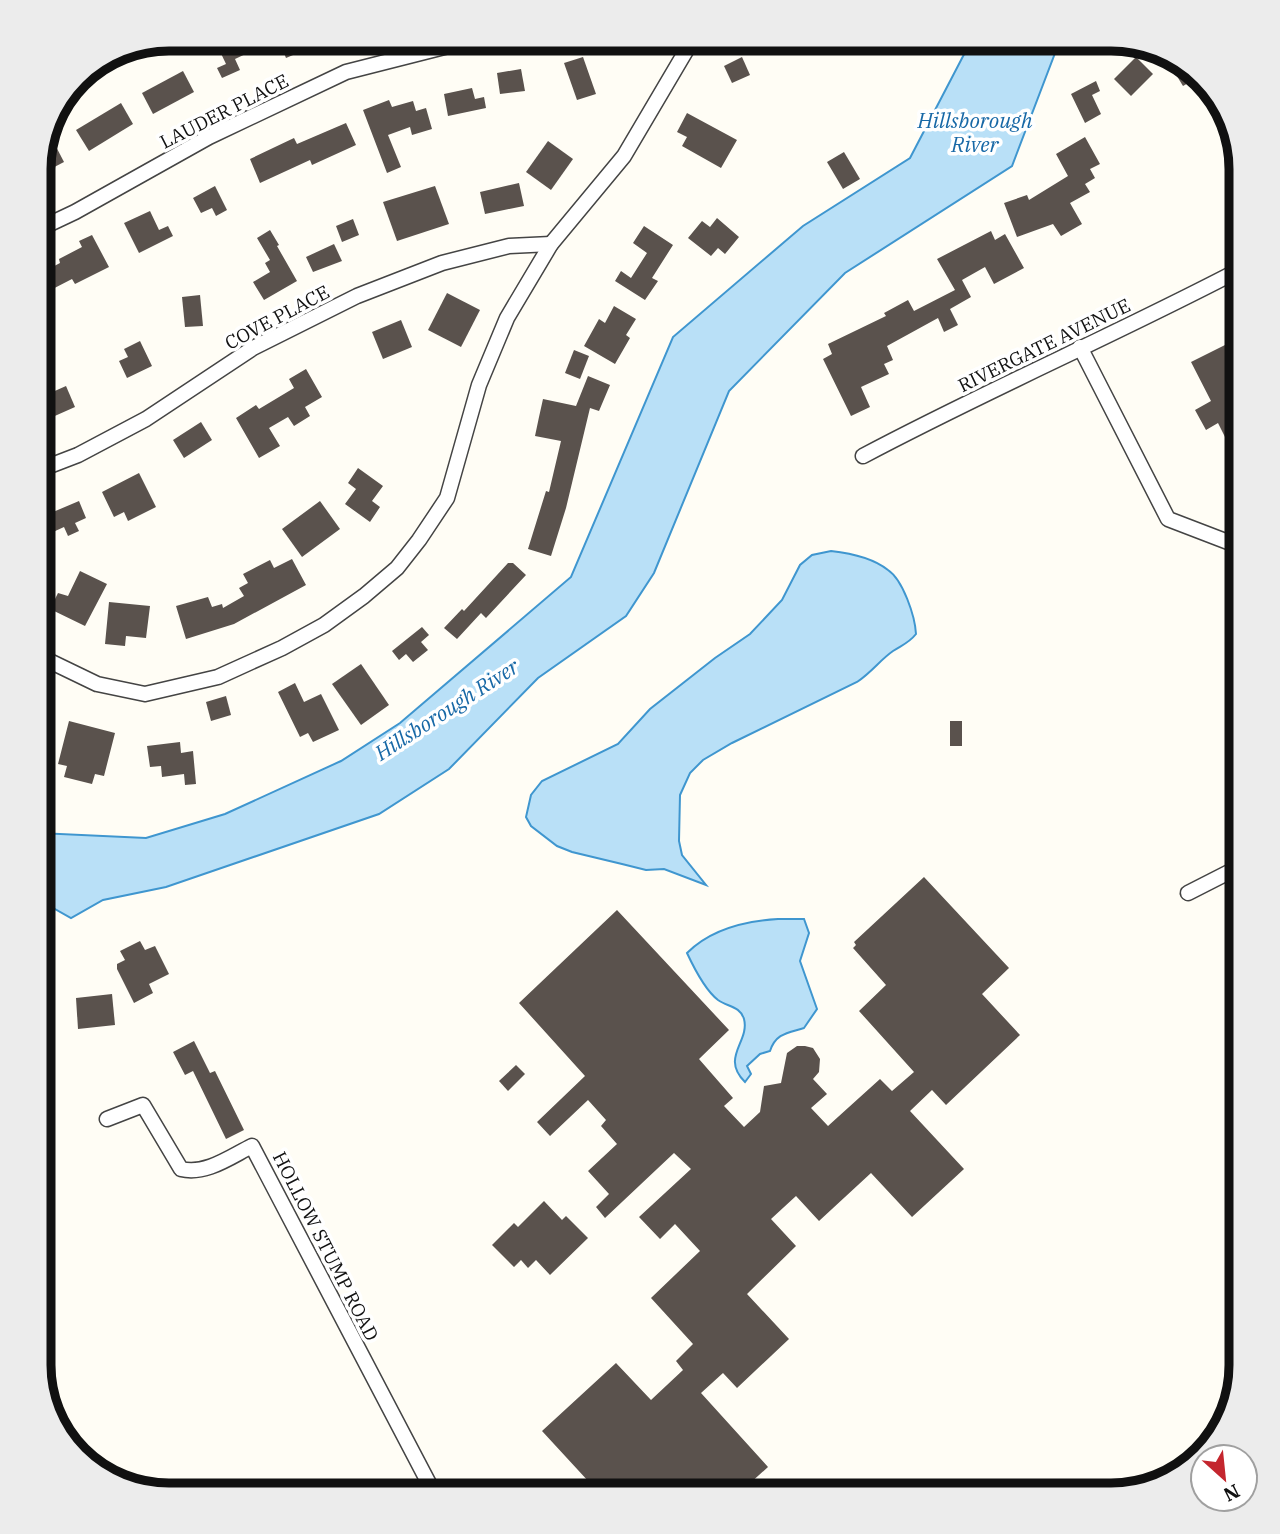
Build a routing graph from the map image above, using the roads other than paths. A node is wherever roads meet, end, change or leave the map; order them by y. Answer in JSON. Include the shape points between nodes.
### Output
{"nodes":[{"id":1,"x":426,"y":51,"type":"edge"},
{"id":2,"x":686,"y":51,"type":"edge"},
{"id":3,"x":51,"y":223,"type":"edge"},
{"id":4,"x":551,"y":244,"type":"junction"},
{"id":5,"x":1229,"y":275,"type":"edge"},
{"id":6,"x":1080,"y":347,"type":"junction"},
{"id":7,"x":863,"y":456,"type":"dead end"},
{"id":8,"x":51,"y":465,"type":"edge"},
{"id":9,"x":1229,"y":542,"type":"edge"},
{"id":10,"x":51,"y":662,"type":"edge"},
{"id":11,"x":1229,"y":872,"type":"edge"},
{"id":12,"x":1188,"y":893,"type":"dead end"},
{"id":13,"x":107,"y":1119,"type":"dead end"},
{"id":14,"x":428,"y":1483,"type":"edge"}],
"edges":[{"from":1,"to":3,"type":"street","name":"LAUDER PLACE","via":[[346,72],[209,137]]},
{"from":2,"to":4,"type":"street","via":[[624,156]]},
{"from":4,"to":8,"type":"street","name":"COVE PLACE","via":[[509,246],[442,263],[357,296],[253,348],[146,419]]},
{"from":4,"to":10,"type":"street","via":[[507,318],[479,384],[447,498],[397,568],[364,596],[324,625],[218,677],[145,694],[97,684]]},
{"from":5,"to":6,"type":"street","name":"RIVERGATE AVENUE"},
{"from":6,"to":7,"type":"street","name":"RIVERGATE AVENUE"},
{"from":6,"to":9,"type":"street","via":[[1168,519]]},
{"from":11,"to":12,"type":"street"},
{"from":13,"to":14,"type":"street","name":"HOLLOW STUMP ROAD","via":[[143,1105],[181,1170],[191,1172],[203,1171],[252,1146]]}]}
